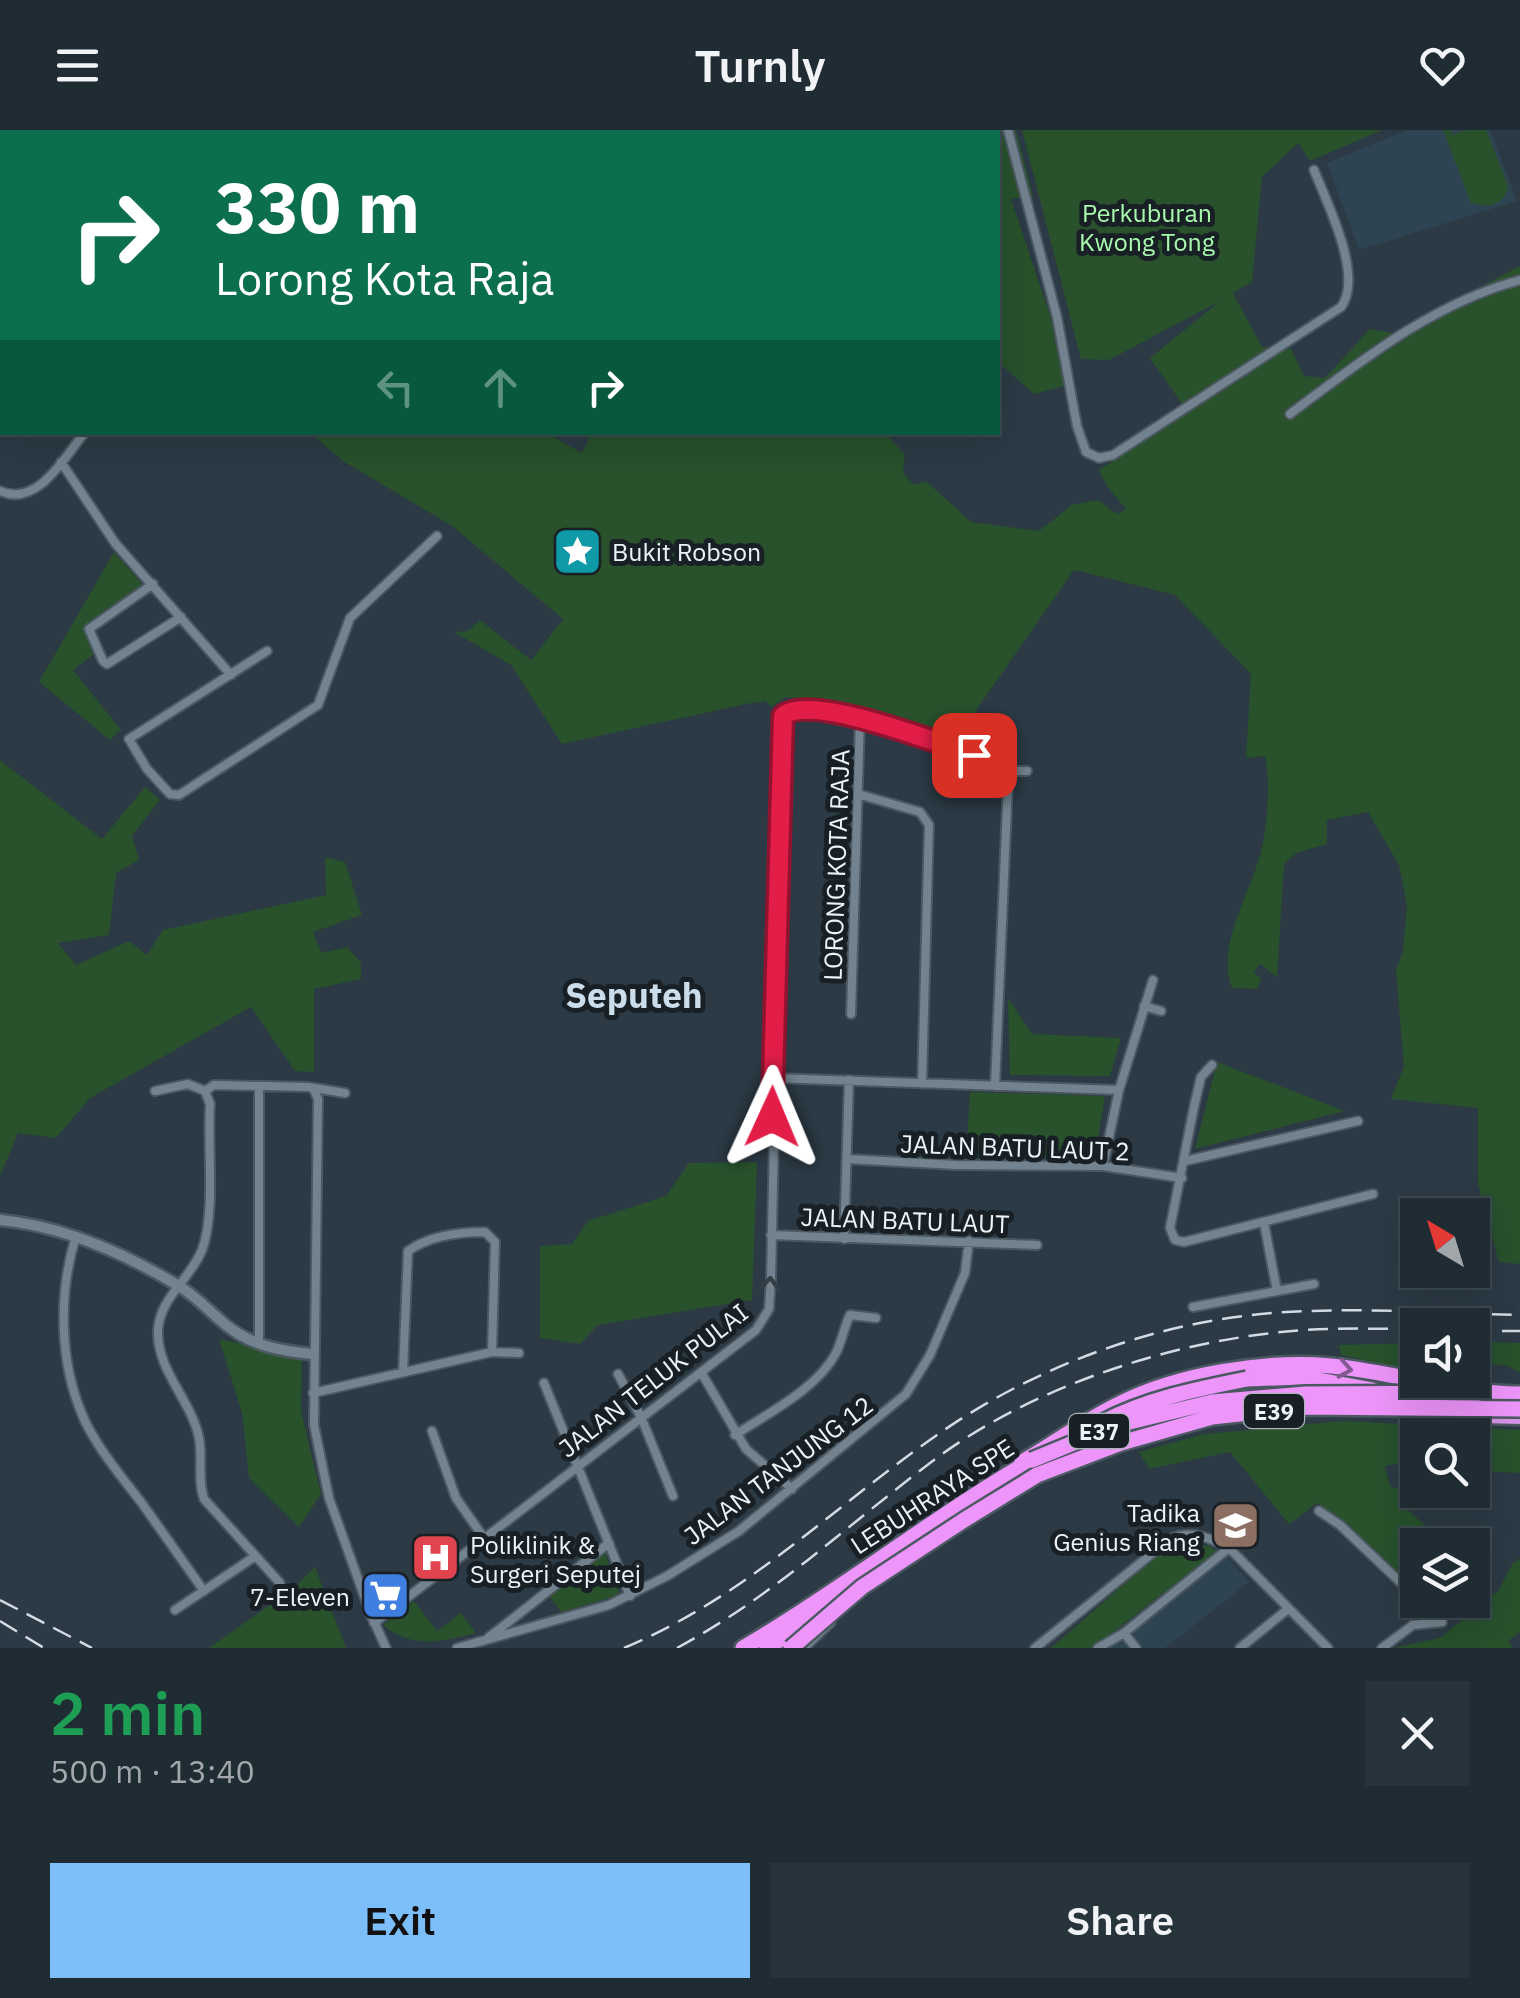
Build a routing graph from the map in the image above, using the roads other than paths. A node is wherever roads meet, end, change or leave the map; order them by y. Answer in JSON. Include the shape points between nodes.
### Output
{"nodes":[{"id":1,"x":1008,"y":130,"type":"edge"},
{"id":2,"x":1012,"y":154,"type":"junction"},
{"id":3,"x":1000,"y":155,"type":"edge"},
{"id":4,"x":1314,"y":170,"type":"dead end"},
{"id":5,"x":1520,"y":280,"type":"edge"},
{"id":6,"x":1290,"y":414,"type":"dead end"},
{"id":7,"x":83,"y":435,"type":"edge"},
{"id":8,"x":61,"y":462,"type":"junction"},
{"id":9,"x":0,"y":491,"type":"edge"},
{"id":10,"x":437,"y":536,"type":"dead end"},
{"id":11,"x":153,"y":584,"type":"junction"},
{"id":12,"x":181,"y":617,"type":"junction"},
{"id":13,"x":267,"y":651,"type":"dead end"},
{"id":14,"x":231,"y":674,"type":"junction"},
{"id":15,"x":783,"y":716,"type":"joint"},
{"id":16,"x":860,"y":716,"type":"junction"},
{"id":17,"x":1005,"y":771,"type":"junction"},
{"id":18,"x":1027,"y":771,"type":"dead end"},
{"id":19,"x":858,"y":794,"type":"junction"},
{"id":20,"x":1152,"y":980,"type":"dead end"},
{"id":21,"x":1144,"y":1006,"type":"junction"},
{"id":22,"x":1162,"y":1012,"type":"dead end"},
{"id":23,"x":851,"y":1014,"type":"dead end"},
{"id":24,"x":1212,"y":1065,"type":"dead end"},
{"id":25,"x":772,"y":1078,"type":"junction"},
{"id":26,"x":850,"y":1080,"type":"junction"},
{"id":27,"x":922,"y":1084,"type":"junction"},
{"id":28,"x":259,"y":1086,"type":"junction"},
{"id":29,"x":995,"y":1086,"type":"junction"},
{"id":30,"x":314,"y":1090,"type":"junction"},
{"id":31,"x":1119,"y":1090,"type":"junction"},
{"id":32,"x":154,"y":1091,"type":"dead end"},
{"id":33,"x":205,"y":1091,"type":"junction"},
{"id":34,"x":345,"y":1093,"type":"dead end"},
{"id":35,"x":1358,"y":1121,"type":"dead end"},
{"id":36,"x":847,"y":1159,"type":"junction"},
{"id":37,"x":1185,"y":1161,"type":"junction"},
{"id":38,"x":1103,"y":1166,"type":"junction"},
{"id":39,"x":1182,"y":1178,"type":"junction"},
{"id":40,"x":1372,"y":1194,"type":"dead end"},
{"id":41,"x":0,"y":1220,"type":"edge"},
{"id":42,"x":1264,"y":1223,"type":"junction"},
{"id":43,"x":76,"y":1236,"type":"junction"},
{"id":44,"x":772,"y":1236,"type":"junction"},
{"id":45,"x":844,"y":1240,"type":"junction"},
{"id":46,"x":969,"y":1241,"type":"junction"},
{"id":47,"x":1037,"y":1245,"type":"dead end"},
{"id":48,"x":1314,"y":1284,"type":"dead end"},
{"id":49,"x":180,"y":1287,"type":"junction"},
{"id":50,"x":1277,"y":1291,"type":"junction"},
{"id":51,"x":1194,"y":1308,"type":"dead end"},
{"id":52,"x":876,"y":1318,"type":"dead end"},
{"id":53,"x":258,"y":1344,"type":"junction"},
{"id":54,"x":492,"y":1352,"type":"junction"},
{"id":55,"x":519,"y":1353,"type":"dead end"},
{"id":56,"x":312,"y":1354,"type":"junction"},
{"id":57,"x":403,"y":1370,"type":"junction"},
{"id":58,"x":700,"y":1372,"type":"junction"},
{"id":59,"x":618,"y":1374,"type":"dead end"},
{"id":60,"x":1400,"y":1379,"type":"edge"},
{"id":61,"x":544,"y":1383,"type":"dead end"},
{"id":62,"x":313,"y":1393,"type":"junction"},
{"id":63,"x":1390,"y":1394,"type":"junction"},
{"id":64,"x":1400,"y":1394,"type":"edge"},
{"id":65,"x":1490,"y":1394,"type":"edge"},
{"id":66,"x":1520,"y":1394,"type":"edge"},
{"id":67,"x":1520,"y":1409,"type":"edge"},
{"id":68,"x":642,"y":1417,"type":"junction"},
{"id":69,"x":1520,"y":1417,"type":"edge"},
{"id":70,"x":432,"y":1431,"type":"dead end"},
{"id":71,"x":736,"y":1435,"type":"junction"},
{"id":72,"x":1027,"y":1462,"type":"junction"},
{"id":73,"x":577,"y":1466,"type":"junction"},
{"id":74,"x":792,"y":1489,"type":"junction"},
{"id":75,"x":673,"y":1496,"type":"dead end"},
{"id":76,"x":1320,"y":1511,"type":"dead end"},
{"id":77,"x":484,"y":1538,"type":"junction"},
{"id":78,"x":609,"y":1543,"type":"junction"},
{"id":79,"x":1229,"y":1548,"type":"junction"},
{"id":80,"x":254,"y":1557,"type":"junction"},
{"id":81,"x":280,"y":1583,"type":"dead end"},
{"id":82,"x":1400,"y":1583,"type":"edge"},
{"id":83,"x":862,"y":1587,"type":"junction"},
{"id":84,"x":204,"y":1591,"type":"junction"},
{"id":85,"x":630,"y":1596,"type":"junction"},
{"id":86,"x":846,"y":1604,"type":"junction"},
{"id":87,"x":1288,"y":1609,"type":"junction"},
{"id":88,"x":175,"y":1610,"type":"dead end"},
{"id":89,"x":1427,"y":1618,"type":"edge"},
{"id":90,"x":1442,"y":1622,"type":"dead end"},
{"id":91,"x":374,"y":1623,"type":"junction"},
{"id":92,"x":1426,"y":1623,"type":"junction"},
{"id":93,"x":1124,"y":1633,"type":"junction"},
{"id":94,"x":484,"y":1641,"type":"junction"},
{"id":95,"x":386,"y":1648,"type":"edge"},
{"id":96,"x":457,"y":1648,"type":"edge"},
{"id":97,"x":734,"y":1648,"type":"edge"},
{"id":98,"x":743,"y":1648,"type":"edge"},
{"id":99,"x":767,"y":1648,"type":"edge"},
{"id":100,"x":779,"y":1648,"type":"edge"},
{"id":101,"x":791,"y":1648,"type":"edge"},
{"id":102,"x":804,"y":1648,"type":"edge"},
{"id":103,"x":1036,"y":1648,"type":"edge"},
{"id":104,"x":1098,"y":1648,"type":"edge"},
{"id":105,"x":1136,"y":1648,"type":"edge"},
{"id":106,"x":1240,"y":1648,"type":"edge"},
{"id":107,"x":1328,"y":1648,"type":"edge"},
{"id":108,"x":1382,"y":1648,"type":"edge"}],
"edges":[{"from":1,"to":2,"type":"street"},
{"from":2,"to":3,"type":"street"},
{"from":2,"to":4,"type":"street","via":[[1057,317],[1082,444],[1099,458],[1341,307],[1350,290],[1347,266]]},
{"from":5,"to":6,"type":"street","via":[[1482,290],[1430,317]]},
{"from":7,"to":8,"type":"street"},
{"from":8,"to":9,"type":"street","via":[[28,494]]},
{"from":8,"to":11,"type":"street","via":[[115,542]]},
{"from":10,"to":14,"type":"street","via":[[350,618],[322,701],[179,795],[170,794],[129,739]]},
{"from":11,"to":12,"type":"street"},
{"from":11,"to":12,"type":"street","via":[[89,629],[107,664]]},
{"from":12,"to":14,"type":"street"},
{"from":13,"to":14,"type":"street"},
{"from":15,"to":16,"type":"street","name":"LORONG KOTA RAJA","via":[[794,709]]},
{"from":15,"to":25,"type":"street","name":"JALAN TELUK PULAI"},
{"from":16,"to":17,"type":"street","name":"LORONG KOTA RAJA","via":[[994,761]]},
{"from":16,"to":19,"type":"street","name":"LORONG KOTA RAJA"},
{"from":17,"to":18,"type":"street"},
{"from":17,"to":29,"type":"street"},
{"from":19,"to":23,"type":"street","name":"LORONG KOTA RAJA"},
{"from":19,"to":27,"type":"street","via":[[920,812],[930,825]]},
{"from":20,"to":21,"type":"street"},
{"from":21,"to":22,"type":"street"},
{"from":21,"to":31,"type":"street"},
{"from":24,"to":37,"type":"street","via":[[1201,1077]]},
{"from":25,"to":26,"type":"street"},
{"from":25,"to":44,"type":"street","name":"JALAN TELUK PULAI"},
{"from":26,"to":27,"type":"street"},
{"from":26,"to":36,"type":"street"},
{"from":27,"to":29,"type":"street"},
{"from":28,"to":30,"type":"street"},
{"from":28,"to":33,"type":"street","via":[[214,1085]]},
{"from":28,"to":53,"type":"street"},
{"from":29,"to":31,"type":"street"},
{"from":30,"to":34,"type":"street"},
{"from":30,"to":56,"type":"street"},
{"from":31,"to":38,"type":"street"},
{"from":32,"to":33,"type":"street","via":[[188,1084]]},
{"from":33,"to":49,"type":"street","via":[[206,1236]]},
{"from":35,"to":37,"type":"street"},
{"from":36,"to":38,"type":"street","name":"JALAN BATU LAUT 2"},
{"from":36,"to":45,"type":"street"},
{"from":37,"to":39,"type":"street"},
{"from":38,"to":39,"type":"street","name":"JALAN BATU LAUT 2"},
{"from":39,"to":42,"type":"street","via":[[1170,1228],[1176,1240]]},
{"from":40,"to":42,"type":"street"},
{"from":41,"to":43,"type":"street"},
{"from":42,"to":50,"type":"street"},
{"from":43,"to":49,"type":"street"},
{"from":43,"to":84,"type":"street","via":[[64,1328],[84,1418]]},
{"from":44,"to":45,"type":"street","name":"JALAN BATU LAUT"},
{"from":58,"to":44,"type":"street","name":"JALAN TELUK PULAI","one_way":true,"via":[[764,1320]]},
{"from":45,"to":46,"type":"street","name":"JALAN BATU LAUT"},
{"from":46,"to":47,"type":"street","name":"JALAN BATU LAUT"},
{"from":46,"to":74,"type":"street","name":"JALAN TANJUNG 12","via":[[965,1273],[906,1394]]},
{"from":48,"to":50,"type":"street"},
{"from":49,"to":53,"type":"street"},
{"from":49,"to":80,"type":"street","via":[[158,1324],[162,1357],[199,1436],[204,1499]]},
{"from":50,"to":51,"type":"street"},
{"from":52,"to":71,"type":"street","via":[[850,1315],[827,1367]]},
{"from":53,"to":56,"type":"street"},
{"from":54,"to":55,"type":"street"},
{"from":54,"to":57,"type":"street"},
{"from":54,"to":57,"type":"street","via":[[495,1242],[485,1232],[439,1238],[408,1251]]},
{"from":56,"to":62,"type":"street"},
{"from":57,"to":62,"type":"street"},
{"from":58,"to":68,"type":"street","name":"JALAN TELUK PULAI"},
{"from":58,"to":71,"type":"street"},
{"from":59,"to":68,"type":"street"},
{"from":72,"to":60,"type":"highway","one_way":true,"bridge":true,"via":[[1121,1402],[1179,1381],[1251,1368],[1330,1366]]},
{"from":61,"to":73,"type":"street"},
{"from":62,"to":91,"type":"street","via":[[324,1480]]},
{"from":63,"to":66,"type":"highway","number":"E37"},
{"from":63,"to":72,"type":"highway","number":"E37","via":[[1290,1392],[1198,1404],[1114,1425]]},
{"from":63,"to":72,"type":"highway","bridge":true,"via":[[1301,1377],[1190,1390],[1124,1411]]},
{"from":64,"to":72,"type":"highway","name":"LEBUHRAYA SPE","number":"E39","bridge":true,"via":[[1212,1402],[1118,1425]]},
{"from":65,"to":66,"type":"highway","name":"LEBUHRAYA SPE","number":"E39"},
{"from":67,"to":83,"type":"highway","name":"LEBUHRAYA SPE","number":"E39","bridge":true,"via":[[1302,1408],[1212,1418],[1037,1475]]},
{"from":68,"to":73,"type":"street","name":"JALAN TELUK PULAI"},
{"from":68,"to":75,"type":"street"},
{"from":69,"to":86,"type":"highway","number":"E37","via":[[1295,1409],[1169,1426],[1033,1478],[946,1529]]},
{"from":70,"to":77,"type":"street","via":[[456,1498]]},
{"from":71,"to":74,"type":"street"},
{"from":72,"to":97,"type":"highway","number":"E37","via":[[940,1511]]},
{"from":72,"to":98,"type":"highway","name":"LEBUHRAYA SPE","number":"E39"},
{"from":73,"to":77,"type":"street","name":"JALAN TELUK PULAI"},
{"from":73,"to":78,"type":"street"},
{"from":74,"to":85,"type":"street","name":"JALAN TANJUNG 12","via":[[718,1547]]},
{"from":76,"to":82,"type":"street"},
{"from":77,"to":91,"type":"street","name":"JALAN TELUK PULAI"},
{"from":78,"to":85,"type":"street"},
{"from":78,"to":94,"type":"street"},
{"from":79,"to":87,"type":"street"},
{"from":79,"to":93,"type":"street"},
{"from":79,"to":103,"type":"street","via":[[1199,1536],[1170,1539]]},
{"from":80,"to":81,"type":"street"},
{"from":80,"to":84,"type":"street"},
{"from":83,"to":99,"type":"highway","name":"LEBUHRAYA SPE","number":"E39","bridge":true},
{"from":83,"to":101,"type":"highway","bridge":true},
{"from":84,"to":88,"type":"street"},
{"from":85,"to":94,"type":"street","name":"JALAN TANJUNG 12"},
{"from":86,"to":100,"type":"highway","number":"E37"},
{"from":86,"to":102,"type":"street"},
{"from":87,"to":106,"type":"street"},
{"from":87,"to":107,"type":"street"},
{"from":89,"to":92,"type":"street"},
{"from":90,"to":92,"type":"street"},
{"from":91,"to":95,"type":"street"},
{"from":92,"to":108,"type":"street","via":[[1412,1625]]},
{"from":93,"to":104,"type":"street"},
{"from":93,"to":105,"type":"street"},
{"from":94,"to":96,"type":"street","name":"JALAN TANJUNG 12"}]}
